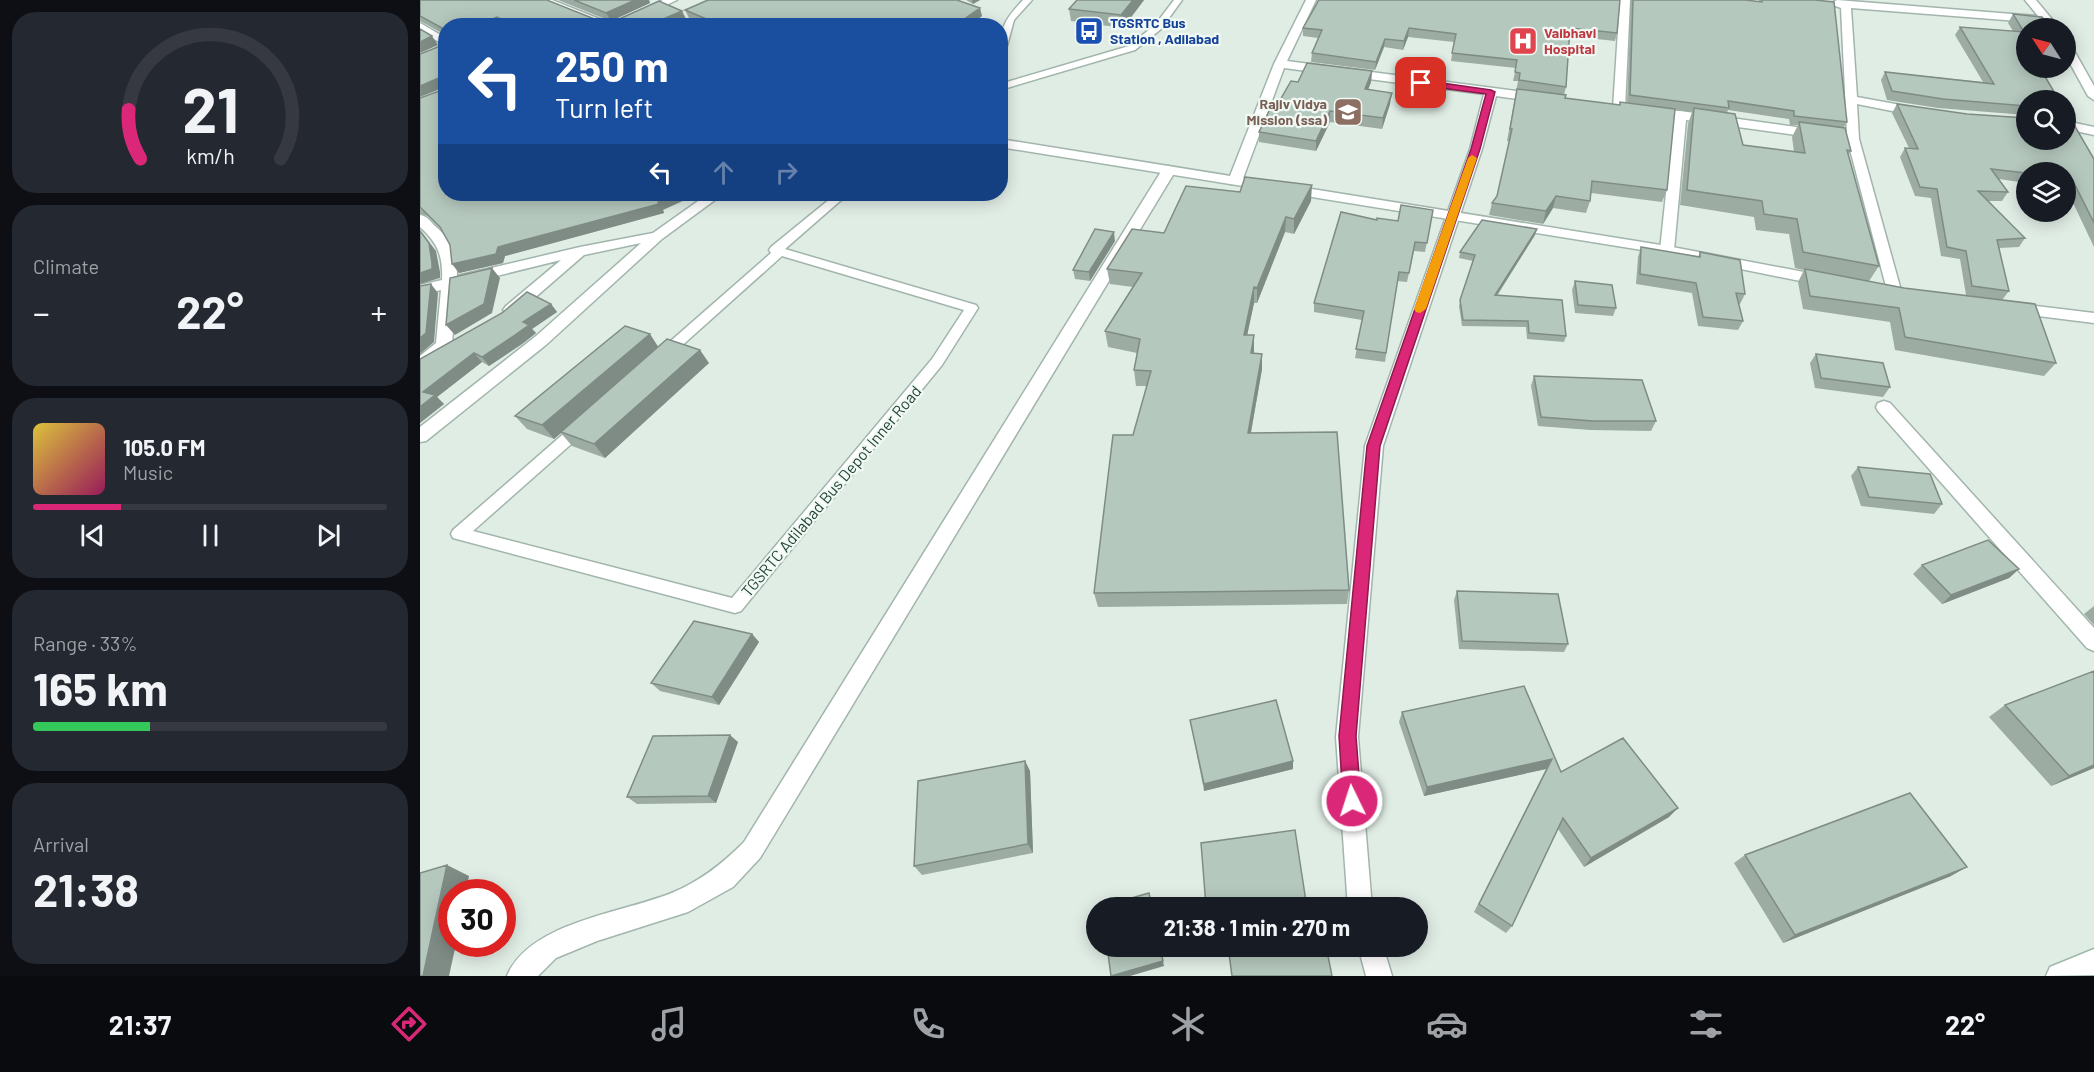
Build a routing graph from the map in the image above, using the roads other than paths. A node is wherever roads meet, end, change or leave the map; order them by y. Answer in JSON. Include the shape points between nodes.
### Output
{"nodes":[{"id":1,"x":542,"y":0,"type":"edge"},
{"id":2,"x":672,"y":0,"type":"edge"},
{"id":3,"x":1028,"y":0,"type":"edge"},
{"id":4,"x":1178,"y":0,"type":"edge"},
{"id":5,"x":1311,"y":0,"type":"edge"},
{"id":6,"x":1624,"y":0,"type":"edge"},
{"id":7,"x":2030,"y":0,"type":"edge"},
{"id":8,"x":1844,"y":2,"type":"edge"},
{"id":9,"x":1824,"y":3,"type":"edge"},
{"id":10,"x":601,"y":18,"type":"edge"},
{"id":11,"x":629,"y":18,"type":"edge"},
{"id":12,"x":2046,"y":18,"type":"edge"},
{"id":13,"x":2016,"y":20,"type":"edge"},
{"id":14,"x":420,"y":26,"type":"edge"},
{"id":15,"x":1008,"y":26,"type":"edge"},
{"id":16,"x":438,"y":43,"type":"edge"},
{"id":17,"x":1280,"y":64,"type":"junction"},
{"id":18,"x":2076,"y":64,"type":"edge"},
{"id":19,"x":1008,"y":85,"type":"edge"},
{"id":20,"x":1491,"y":92,"type":"junction"},
{"id":21,"x":2094,"y":96,"type":"edge"},
{"id":22,"x":1851,"y":99,"type":"junction"},
{"id":23,"x":1549,"y":100,"type":"edge"},
{"id":24,"x":1928,"y":113,"type":"edge"},
{"id":25,"x":1680,"y":115,"type":"junction"},
{"id":26,"x":2076,"y":127,"type":"edge"},
{"id":27,"x":2094,"y":131,"type":"edge"},
{"id":28,"x":1853,"y":139,"type":"junction"},
{"id":29,"x":1008,"y":144,"type":"edge"},
{"id":30,"x":1169,"y":170,"type":"junction"},
{"id":31,"x":1235,"y":181,"type":"junction"},
{"id":32,"x":706,"y":201,"type":"edge"},
{"id":33,"x":834,"y":201,"type":"edge"},
{"id":34,"x":1452,"y":214,"type":"junction"},
{"id":35,"x":420,"y":219,"type":"edge"},
{"id":36,"x":657,"y":236,"type":"junction"},
{"id":37,"x":1667,"y":250,"type":"junction"},
{"id":38,"x":580,"y":251,"type":"junction"},
{"id":39,"x":780,"y":251,"type":"junction"},
{"id":40,"x":1838,"y":283,"type":"edge"},
{"id":41,"x":448,"y":284,"type":"junction"},
{"id":42,"x":420,"y":290,"type":"edge"},
{"id":43,"x":1895,"y":294,"type":"edge"},
{"id":44,"x":2000,"y":307,"type":"edge"},
{"id":45,"x":503,"y":316,"type":"edge"},
{"id":46,"x":2094,"y":318,"type":"edge"},
{"id":47,"x":462,"y":340,"type":"edge"},
{"id":48,"x":655,"y":361,"type":"edge"},
{"id":49,"x":420,"y":364,"type":"edge"},
{"id":50,"x":1884,"y":407,"type":"dead end"},
{"id":51,"x":593,"y":416,"type":"edge"},
{"id":52,"x":420,"y":436,"type":"edge"},
{"id":53,"x":2094,"y":642,"type":"edge"},
{"id":54,"x":1359,"y":897,"type":"edge"},
{"id":55,"x":1373,"y":957,"type":"edge"},
{"id":56,"x":2094,"y":962,"type":"edge"},
{"id":57,"x":520,"y":976,"type":"edge"},
{"id":58,"x":1379,"y":976,"type":"edge"},
{"id":59,"x":2059,"y":976,"type":"edge"}],
"edges":[{"from":1,"to":10,"type":"street"},
{"from":2,"to":11,"type":"street"},
{"from":3,"to":15,"type":"lane"},
{"from":4,"to":19,"type":"lane","via":[[1158,27],[1131,48]]},
{"from":5,"to":17,"type":"street"},
{"from":6,"to":25,"type":"street","via":[[1623,109]]},
{"from":7,"to":12,"type":"street"},
{"from":8,"to":9,"type":"street"},
{"from":8,"to":13,"type":"street"},
{"from":8,"to":22,"type":"street"},
{"from":14,"to":16,"type":"street"},
{"from":17,"to":20,"type":"street"},
{"from":17,"to":31,"type":"street"},
{"from":18,"to":21,"type":"street"},
{"from":20,"to":23,"type":"street"},
{"from":20,"to":34,"type":"street","via":[[1476,149]]},
{"from":22,"to":24,"type":"street"},
{"from":22,"to":28,"type":"street"},
{"from":25,"to":28,"type":"street"},
{"from":25,"to":37,"type":"street"},
{"from":26,"to":27,"type":"street"},
{"from":28,"to":43,"type":"street"},
{"from":29,"to":30,"type":"street"},
{"from":30,"to":31,"type":"street"},
{"from":30,"to":57,"type":"street","via":[[752,850],[724,878],[679,903],[597,928],[547,949]]},
{"from":31,"to":34,"type":"street"},
{"from":32,"to":36,"type":"street"},
{"from":33,"to":39,"type":"lane","via":[[775,250]]},
{"from":34,"to":37,"type":"street"},
{"from":34,"to":54,"type":"street","via":[[1374,446],[1347,736]]},
{"from":35,"to":41,"type":"street","via":[[444,243],[450,264]]},
{"from":36,"to":38,"type":"street"},
{"from":36,"to":52,"type":"street","via":[[609,283]]},
{"from":37,"to":40,"type":"street"},
{"from":38,"to":41,"type":"street"},
{"from":38,"to":45,"type":"street"},
{"from":39,"to":48,"type":"lane"},
{"from":39,"to":51,"type":"lane","name":"TGSRTC Adilabad Bus Depot Inner Road","via":[[972,308],[937,362],[735,606],[459,534]]},
{"from":41,"to":42,"type":"street"},
{"from":41,"to":49,"type":"street","via":[[442,328],[444,345]]},
{"from":44,"to":46,"type":"street"},
{"from":47,"to":49,"type":"street"},
{"from":50,"to":53,"type":"street"},
{"from":55,"to":58,"type":"street"},
{"from":56,"to":59,"type":"street"}]}
